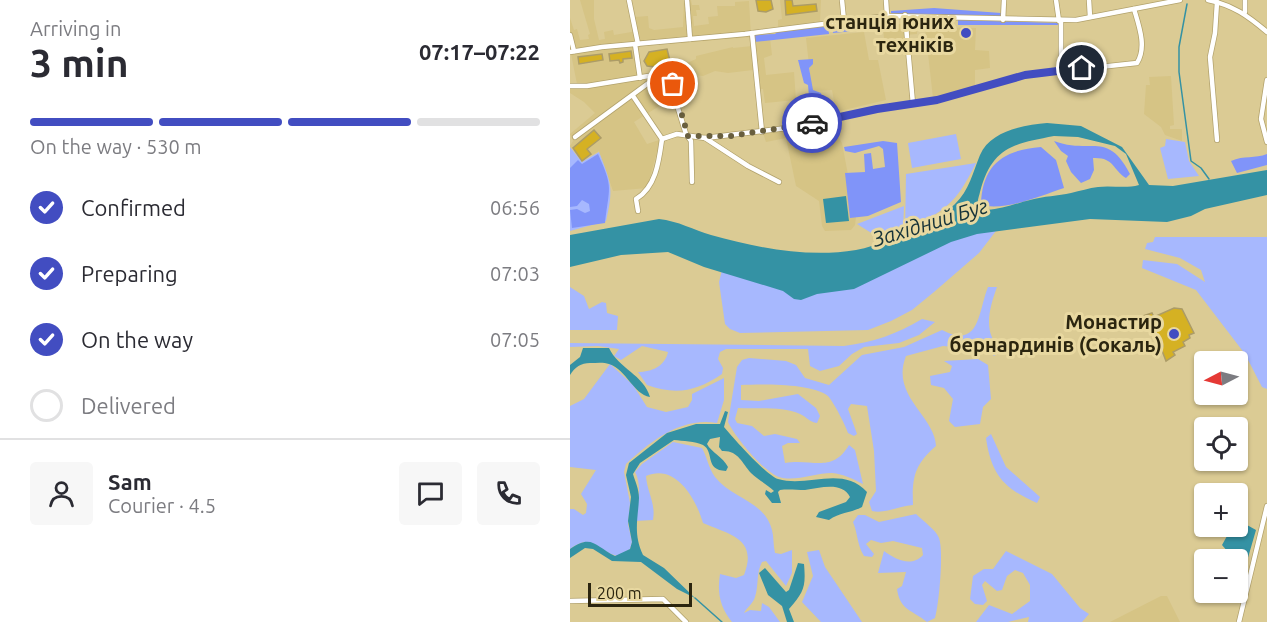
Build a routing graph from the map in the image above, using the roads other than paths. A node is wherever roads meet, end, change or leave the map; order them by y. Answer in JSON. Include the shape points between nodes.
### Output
{"nodes":[{"id":1,"x":629,"y":0,"type":"edge"},
{"id":2,"x":687,"y":0,"type":"edge"},
{"id":3,"x":842,"y":0,"type":"edge"},
{"id":4,"x":886,"y":0,"type":"edge"},
{"id":5,"x":1004,"y":0,"type":"edge"},
{"id":6,"x":1056,"y":0,"type":"edge"},
{"id":7,"x":1089,"y":0,"type":"edge"},
{"id":8,"x":1180,"y":0,"type":"edge"},
{"id":9,"x":1208,"y":0,"type":"edge"},
{"id":10,"x":1245,"y":0,"type":"edge"},
{"id":11,"x":1217,"y":2,"type":"junction"},
{"id":12,"x":1134,"y":9,"type":"junction"},
{"id":13,"x":1245,"y":12,"type":"junction"},
{"id":14,"x":905,"y":15,"type":"junction"},
{"id":15,"x":887,"y":16,"type":"junction"},
{"id":16,"x":1090,"y":17,"type":"junction"},
{"id":17,"x":1003,"y":20,"type":"junction"},
{"id":18,"x":1060,"y":20,"type":"junction"},
{"id":19,"x":844,"y":21,"type":"junction"},
{"id":20,"x":1267,"y":32,"type":"edge"},
{"id":21,"x":752,"y":33,"type":"junction"},
{"id":22,"x":570,"y":35,"type":"edge"},
{"id":23,"x":690,"y":39,"type":"junction"},
{"id":24,"x":636,"y":44,"type":"junction"},
{"id":25,"x":572,"y":51,"type":"edge"},
{"id":26,"x":1061,"y":70,"type":"junction"},
{"id":27,"x":658,"y":76,"type":"junction"},
{"id":28,"x":640,"y":78,"type":"junction"},
{"id":29,"x":1267,"y":80,"type":"edge"},
{"id":30,"x":570,"y":86,"type":"edge"},
{"id":31,"x":633,"y":96,"type":"junction"},
{"id":32,"x":912,"y":104,"type":"junction"},
{"id":33,"x":762,"y":132,"type":"junction"},
{"id":34,"x":688,"y":136,"type":"junction"},
{"id":35,"x":574,"y":137,"type":"dead end"},
{"id":36,"x":705,"y":138,"type":"junction"},
{"id":37,"x":662,"y":139,"type":"junction"},
{"id":38,"x":1217,"y":140,"type":"dead end"},
{"id":39,"x":1267,"y":142,"type":"edge"},
{"id":40,"x":692,"y":182,"type":"dead end"},
{"id":41,"x":779,"y":182,"type":"dead end"},
{"id":42,"x":638,"y":211,"type":"dead end"},
{"id":43,"x":1267,"y":506,"type":"edge"},
{"id":44,"x":570,"y":601,"type":"edge"},
{"id":45,"x":686,"y":622,"type":"edge"},
{"id":46,"x":1239,"y":622,"type":"edge"}],
"edges":[{"from":1,"to":24,"type":"street"},
{"from":2,"to":23,"type":"street"},
{"from":3,"to":19,"type":"street"},
{"from":4,"to":15,"type":"street"},
{"from":5,"to":17,"type":"street"},
{"from":6,"to":18,"type":"street"},
{"from":7,"to":16,"type":"street"},
{"from":8,"to":12,"type":"street"},
{"from":9,"to":11,"type":"street"},
{"from":10,"to":13,"type":"street"},
{"from":11,"to":13,"type":"street"},
{"from":11,"to":38,"type":"street","via":[[1210,57]]},
{"from":12,"to":16,"type":"street"},
{"from":12,"to":26,"type":"street","via":[[1142,33],[1137,63]]},
{"from":13,"to":20,"type":"street"},
{"from":14,"to":15,"type":"street"},
{"from":14,"to":17,"type":"street"},
{"from":14,"to":32,"type":"street"},
{"from":15,"to":19,"type":"street"},
{"from":16,"to":18,"type":"street"},
{"from":17,"to":18,"type":"street"},
{"from":18,"to":26,"type":"street"},
{"from":19,"to":21,"type":"street"},
{"from":21,"to":23,"type":"street"},
{"from":21,"to":33,"type":"street"},
{"from":22,"to":25,"type":"street"},
{"from":23,"to":24,"type":"street"},
{"from":24,"to":25,"type":"street"},
{"from":24,"to":28,"type":"street"},
{"from":26,"to":32,"type":"street","via":[[1025,75]]},
{"from":27,"to":28,"type":"street"},
{"from":27,"to":31,"type":"street"},
{"from":27,"to":34,"type":"street","via":[[667,73],[670,77]]},
{"from":28,"to":30,"type":"street"},
{"from":29,"to":39,"type":"street","via":[[1261,119]]},
{"from":31,"to":35,"type":"street"},
{"from":31,"to":37,"type":"street"},
{"from":32,"to":33,"type":"street"},
{"from":33,"to":36,"type":"street"},
{"from":34,"to":36,"type":"street"},
{"from":34,"to":37,"type":"street","via":[[677,134]]},
{"from":34,"to":40,"type":"street"},
{"from":36,"to":41,"type":"street"},
{"from":37,"to":42,"type":"street","via":[[652,183],[636,200]]},
{"from":43,"to":46,"type":"street"},
{"from":44,"to":45,"type":"street","via":[[663,599]]}]}
